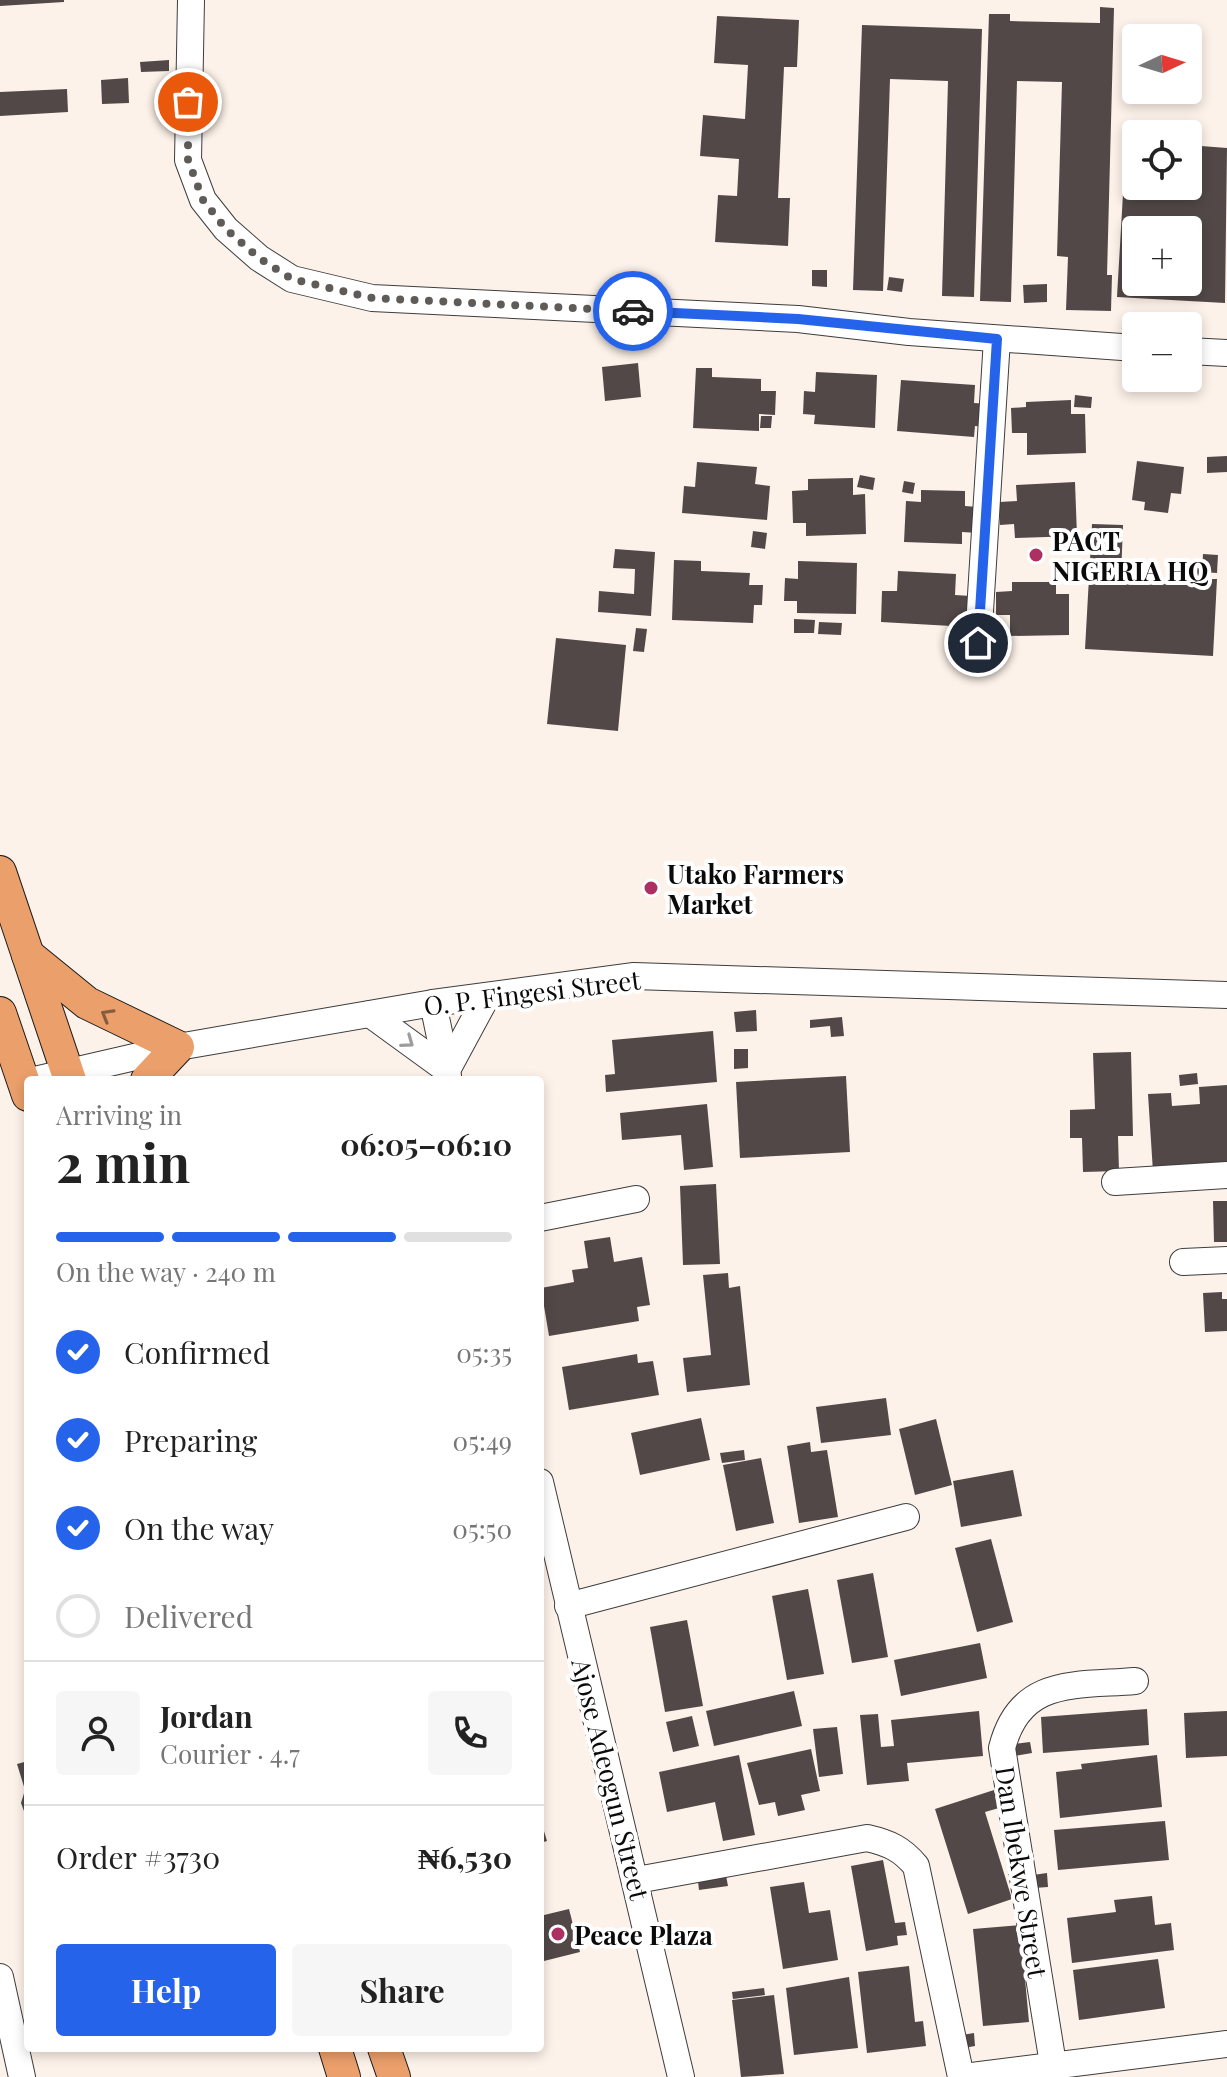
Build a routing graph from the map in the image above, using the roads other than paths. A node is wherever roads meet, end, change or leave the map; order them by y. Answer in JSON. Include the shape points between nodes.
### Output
{"nodes":[{"id":1,"x":191,"y":0,"type":"edge"},
{"id":2,"x":997,"y":339,"type":"junction"},
{"id":3,"x":1122,"y":347,"type":"edge"},
{"id":4,"x":1202,"y":352,"type":"edge"},
{"id":5,"x":1227,"y":353,"type":"edge"},
{"id":6,"x":978,"y":643,"type":"dead end"},
{"id":7,"x":0,"y":872,"type":"edge"},
{"id":8,"x":28,"y":955,"type":"junction"},
{"id":9,"x":1227,"y":995,"type":"edge"},
{"id":10,"x":487,"y":996,"type":"junction"},
{"id":11,"x":433,"y":1003,"type":"junction"},
{"id":12,"x":0,"y":1013,"type":"edge"},
{"id":13,"x":370,"y":1014,"type":"junction"},
{"id":14,"x":178,"y":1047,"type":"junction"},
{"id":15,"x":69,"y":1075,"type":"edge"},
{"id":16,"x":448,"y":1075,"type":"edge"},
{"id":17,"x":25,"y":1076,"type":"edge"},
{"id":18,"x":151,"y":1076,"type":"edge"},
{"id":19,"x":1227,"y":1175,"type":"edge"},
{"id":20,"x":1115,"y":1182,"type":"dead end"},
{"id":21,"x":636,"y":1199,"type":"dead end"},
{"id":22,"x":544,"y":1217,"type":"edge"},
{"id":23,"x":1227,"y":1260,"type":"edge"},
{"id":24,"x":1183,"y":1262,"type":"dead end"},
{"id":25,"x":544,"y":1500,"type":"edge"},
{"id":26,"x":906,"y":1517,"type":"dead end"},
{"id":27,"x":568,"y":1606,"type":"junction"},
{"id":28,"x":1135,"y":1681,"type":"dead end"},
{"id":29,"x":637,"y":1880,"type":"junction"},
{"id":30,"x":0,"y":1977,"type":"edge"},
{"id":31,"x":1227,"y":2044,"type":"edge"},
{"id":32,"x":336,"y":2052,"type":"edge"},
{"id":33,"x":385,"y":2052,"type":"edge"},
{"id":34,"x":1053,"y":2064,"type":"junction"},
{"id":35,"x":679,"y":2069,"type":"edge"},
{"id":36,"x":975,"y":2076,"type":"edge"},
{"id":37,"x":22,"y":2077,"type":"edge"},
{"id":38,"x":344,"y":2077,"type":"edge"},
{"id":39,"x":394,"y":2077,"type":"edge"},
{"id":40,"x":700,"y":2077,"type":"edge"}],
"edges":[{"from":1,"to":2,"type":"street","via":[[188,160],[203,200],[226,229],[292,279],[372,298],[798,319]]},
{"from":2,"to":3,"type":"street"},
{"from":2,"to":6,"type":"street"},
{"from":4,"to":5,"type":"street"},
{"from":7,"to":8,"type":"main road"},
{"from":14,"to":8,"type":"main road","one_way":true,"via":[[87,1003]]},
{"from":8,"to":15,"type":"main road"},
{"from":9,"to":10,"type":"street","name":"O. P. Fingesi Street","via":[[634,976]]},
{"from":10,"to":11,"type":"street","name":"O. P. Fingesi Street"},
{"from":10,"to":16,"type":"street"},
{"from":11,"to":13,"type":"street","name":"O. P. Fingesi Street"},
{"from":11,"to":16,"type":"street"},
{"from":12,"to":17,"type":"main road"},
{"from":13,"to":14,"type":"street","name":"O. P. Fingesi Street"},
{"from":13,"to":16,"type":"street","one_way":true},
{"from":14,"to":15,"type":"street","name":"O. P. Fingesi Street"},
{"from":14,"to":18,"type":"main road"},
{"from":19,"to":20,"type":"street"},
{"from":21,"to":22,"type":"street"},
{"from":23,"to":24,"type":"street"},
{"from":25,"to":27,"type":"street","name":"Ajose Adeogun Street"},
{"from":26,"to":27,"type":"street"},
{"from":27,"to":29,"type":"street","name":"Ajose Adeogun Street"},
{"from":28,"to":34,"type":"street","name":"Dan Ibekwe Street","via":[[1040,1692],[1015,1716],[1002,1748]]},
{"from":29,"to":35,"type":"street","name":"Ajose Adeogun Street"},
{"from":29,"to":36,"type":"street","via":[[867,1838],[888,1842],[916,1866]]},
{"from":30,"to":37,"type":"street"},
{"from":31,"to":34,"type":"street"},
{"from":32,"to":38,"type":"main road"},
{"from":33,"to":39,"type":"main road"},
{"from":34,"to":36,"type":"street"},
{"from":35,"to":40,"type":"street"}]}
